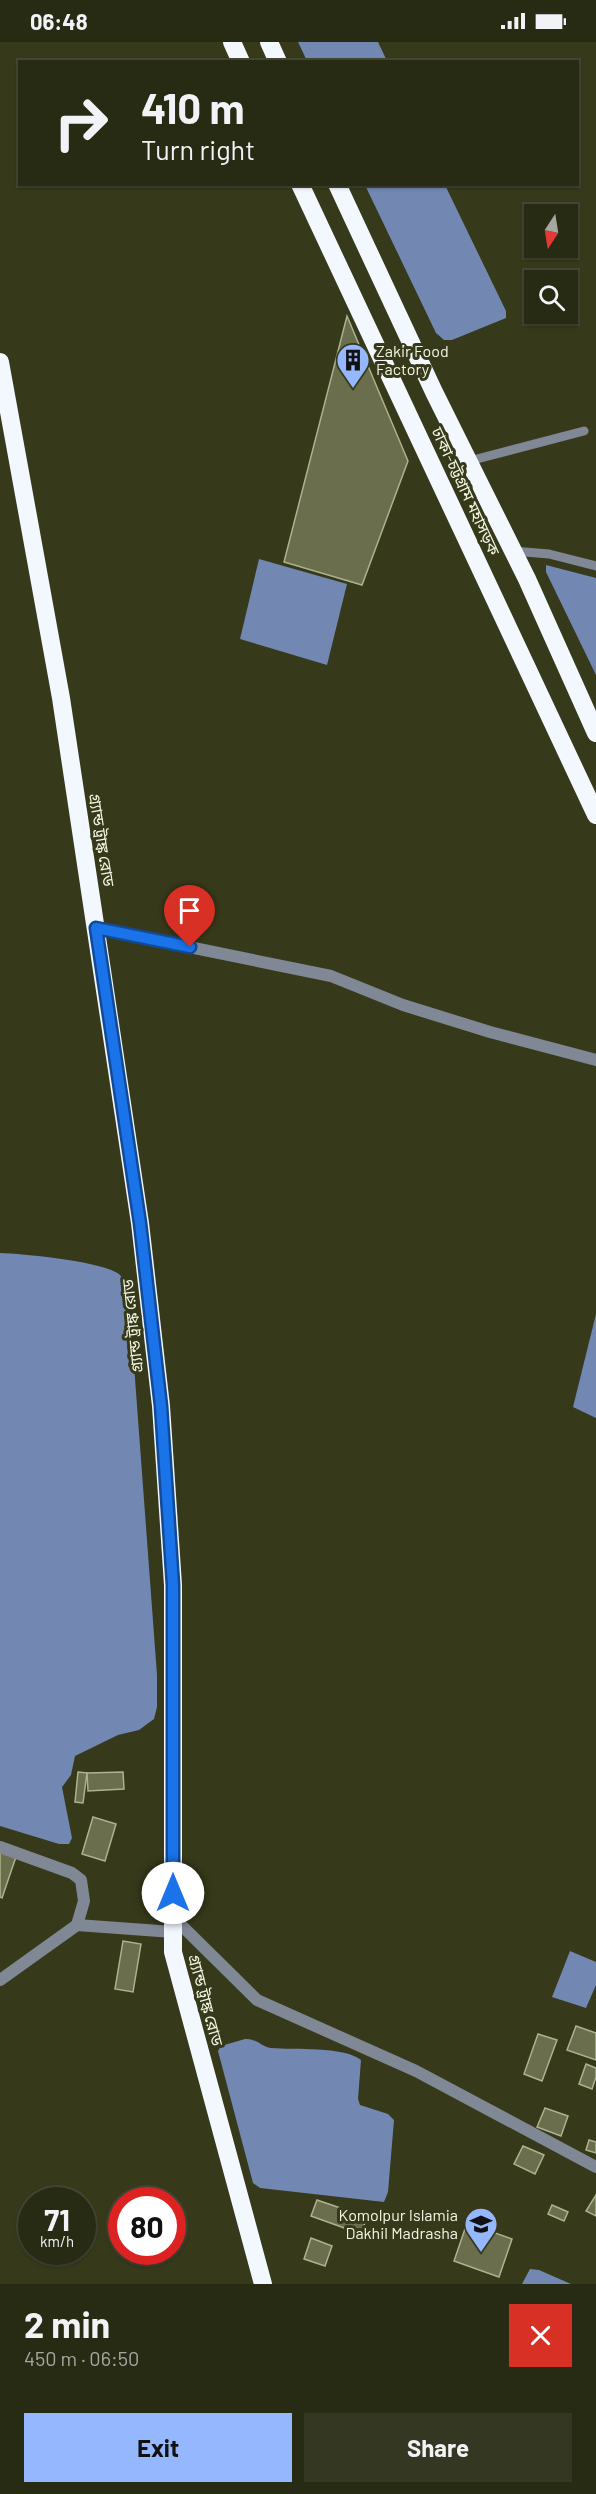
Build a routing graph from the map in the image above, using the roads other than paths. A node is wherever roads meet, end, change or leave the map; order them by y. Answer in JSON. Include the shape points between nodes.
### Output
{"nodes":[{"id":1,"x":232,"y":42,"type":"edge"},
{"id":2,"x":269,"y":42,"type":"edge"},
{"id":3,"x":240,"y":60,"type":"edge"},
{"id":4,"x":277,"y":60,"type":"edge"},
{"id":5,"x":301,"y":186,"type":"edge"},
{"id":6,"x":338,"y":186,"type":"edge"},
{"id":7,"x":1,"y":370,"type":"edge"},
{"id":8,"x":584,"y":431,"type":"dead end"},
{"id":9,"x":469,"y":461,"type":"junction"},
{"id":10,"x":513,"y":551,"type":"junction"},
{"id":11,"x":596,"y":566,"type":"edge"},
{"id":12,"x":594,"y":721,"type":"edge"},
{"id":13,"x":596,"y":815,"type":"edge"},
{"id":14,"x":96,"y":928,"type":"junction"},
{"id":15,"x":596,"y":1060,"type":"edge"},
{"id":16,"x":0,"y":1847,"type":"edge"},
{"id":17,"x":77,"y":1924,"type":"junction"},
{"id":18,"x":173,"y":1924,"type":"junction"},
{"id":19,"x":0,"y":1980,"type":"edge"},
{"id":20,"x":596,"y":2167,"type":"edge"},
{"id":21,"x":263,"y":2284,"type":"edge"}],
"edges":[{"from":1,"to":3,"type":"highway"},
{"from":2,"to":4,"type":"highway"},
{"from":5,"to":13,"type":"highway","name":"ঢাকা-চট্টগ্রাম মহাসড়ক"},
{"from":6,"to":9,"type":"highway","name":"ঢাকা-চট্টগ্রাম মহাসড়ক"},
{"from":7,"to":14,"type":"highway","name":"গ্র্যান্ড ট্রাঙ্ক রোড","via":[[61,698]]},
{"from":8,"to":9,"type":"lane"},
{"from":9,"to":10,"type":"highway","name":"ঢাকা-চট্টগ্রাম মহাসড়ক"},
{"from":10,"to":11,"type":"lane","via":[[549,554]]},
{"from":10,"to":12,"type":"highway","name":"ঢাকা-চট্টগ্রাম মহাসড়ক"},
{"from":14,"to":15,"type":"street","via":[[331,976],[404,1005]]},
{"from":14,"to":18,"type":"highway","name":"গ্র্যান্ড ট্রাঙ্ক রোড","via":[[140,1223],[161,1406],[173,1585]]},
{"from":16,"to":17,"type":"street","via":[[72,1873],[81,1880],[84,1901]]},
{"from":17,"to":18,"type":"street"},
{"from":17,"to":19,"type":"street"},
{"from":18,"to":20,"type":"street","via":[[257,2000],[416,2071]]},
{"from":18,"to":21,"type":"highway","name":"গ্র্যান্ড ট্রাঙ্ক রোড","via":[[173,1952]]}]}
